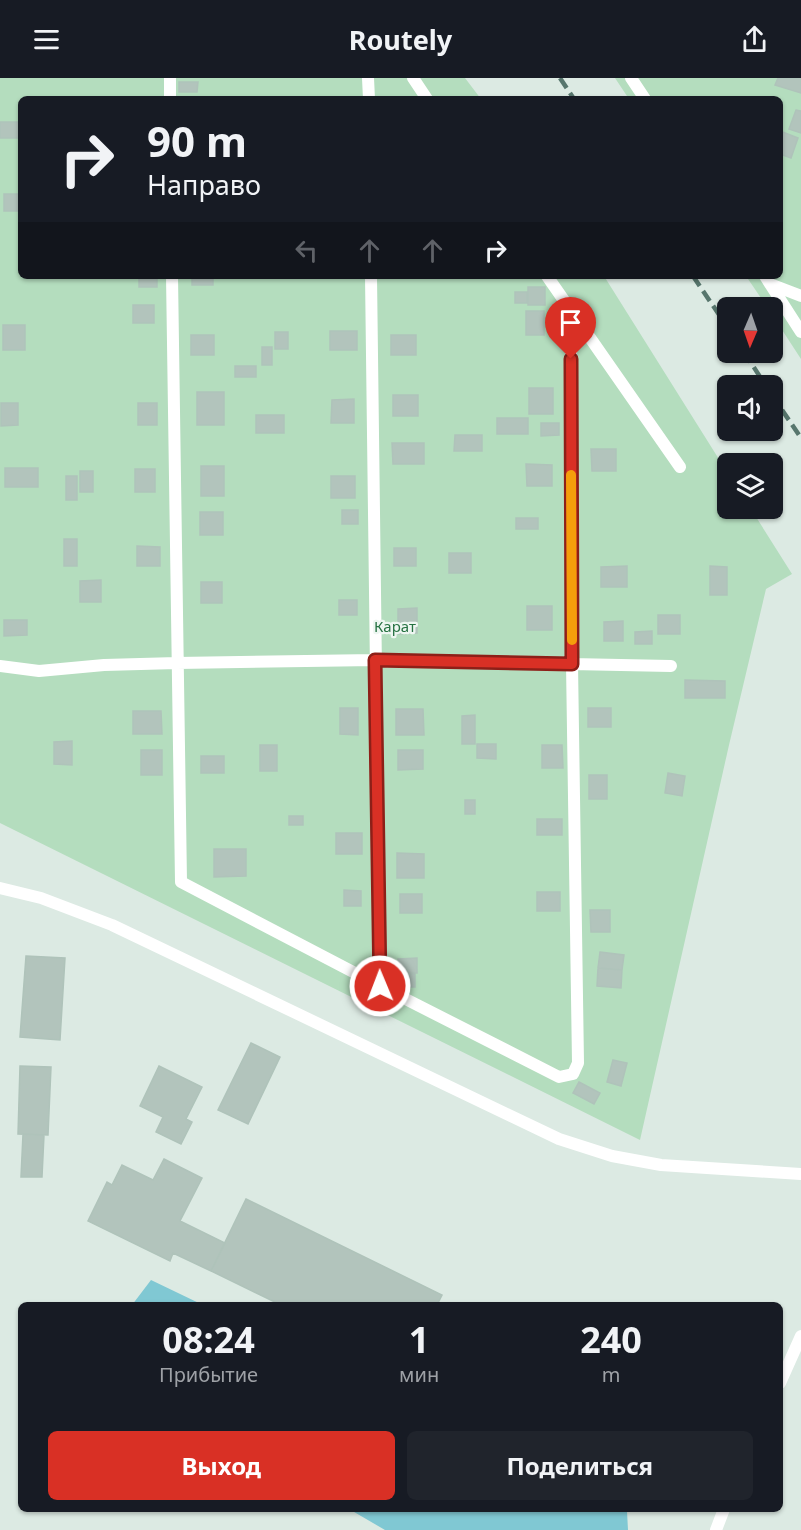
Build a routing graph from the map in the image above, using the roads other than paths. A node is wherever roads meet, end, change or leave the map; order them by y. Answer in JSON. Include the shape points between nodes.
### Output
{"nodes":[{"id":1,"x":170,"y":78,"type":"edge"},
{"id":2,"x":369,"y":78,"type":"edge"},
{"id":3,"x":413,"y":78,"type":"edge"},
{"id":4,"x":631,"y":78,"type":"edge"},
{"id":5,"x":170,"y":96,"type":"edge"},
{"id":6,"x":369,"y":96,"type":"edge"},
{"id":7,"x":425,"y":96,"type":"edge"},
{"id":8,"x":643,"y":96,"type":"edge"},
{"id":9,"x":172,"y":279,"type":"edge"},
{"id":10,"x":371,"y":279,"type":"edge"},
{"id":11,"x":549,"y":279,"type":"edge"},
{"id":12,"x":768,"y":280,"type":"edge"},
{"id":13,"x":801,"y":296,"type":"edge"},
{"id":14,"x":571,"y":312,"type":"junction"},
{"id":15,"x":801,"y":332,"type":"edge"},
{"id":16,"x":680,"y":467,"type":"dead end"},
{"id":17,"x":375,"y":660,"type":"junction"},
{"id":18,"x":177,"y":663,"type":"junction"},
{"id":19,"x":572,"y":664,"type":"junction"},
{"id":20,"x":0,"y":666,"type":"edge"},
{"id":21,"x":671,"y":666,"type":"dead end"},
{"id":22,"x":0,"y":888,"type":"edge"},
{"id":23,"x":380,"y":986,"type":"junction"},
{"id":24,"x":801,"y":1174,"type":"edge"},
{"id":25,"x":801,"y":1336,"type":"edge"},
{"id":26,"x":783,"y":1376,"type":"edge"},
{"id":27,"x":723,"y":1512,"type":"edge"},
{"id":28,"x":716,"y":1530,"type":"edge"}],
"edges":[{"from":1,"to":5,"type":"lane"},
{"from":2,"to":6,"type":"lane"},
{"from":3,"to":7,"type":"lane"},
{"from":4,"to":8,"type":"lane"},
{"from":9,"to":18,"type":"lane"},
{"from":10,"to":17,"type":"lane"},
{"from":11,"to":14,"type":"lane"},
{"from":12,"to":13,"type":"lane"},
{"from":12,"to":15,"type":"lane"},
{"from":14,"to":16,"type":"lane"},
{"from":14,"to":19,"type":"lane"},
{"from":17,"to":18,"type":"lane"},
{"from":17,"to":19,"type":"lane"},
{"from":17,"to":23,"type":"lane"},
{"from":18,"to":20,"type":"lane","via":[[39,671]]},
{"from":18,"to":23,"type":"lane","via":[[180,882]]},
{"from":19,"to":21,"type":"lane"},
{"from":19,"to":23,"type":"lane","via":[[578,1063],[573,1074],[559,1077]]},
{"from":22,"to":24,"type":"lane","via":[[41,897],[112,925],[559,1139],[612,1156],[661,1165]]},
{"from":25,"to":26,"type":"lane"},
{"from":27,"to":28,"type":"lane"}]}
